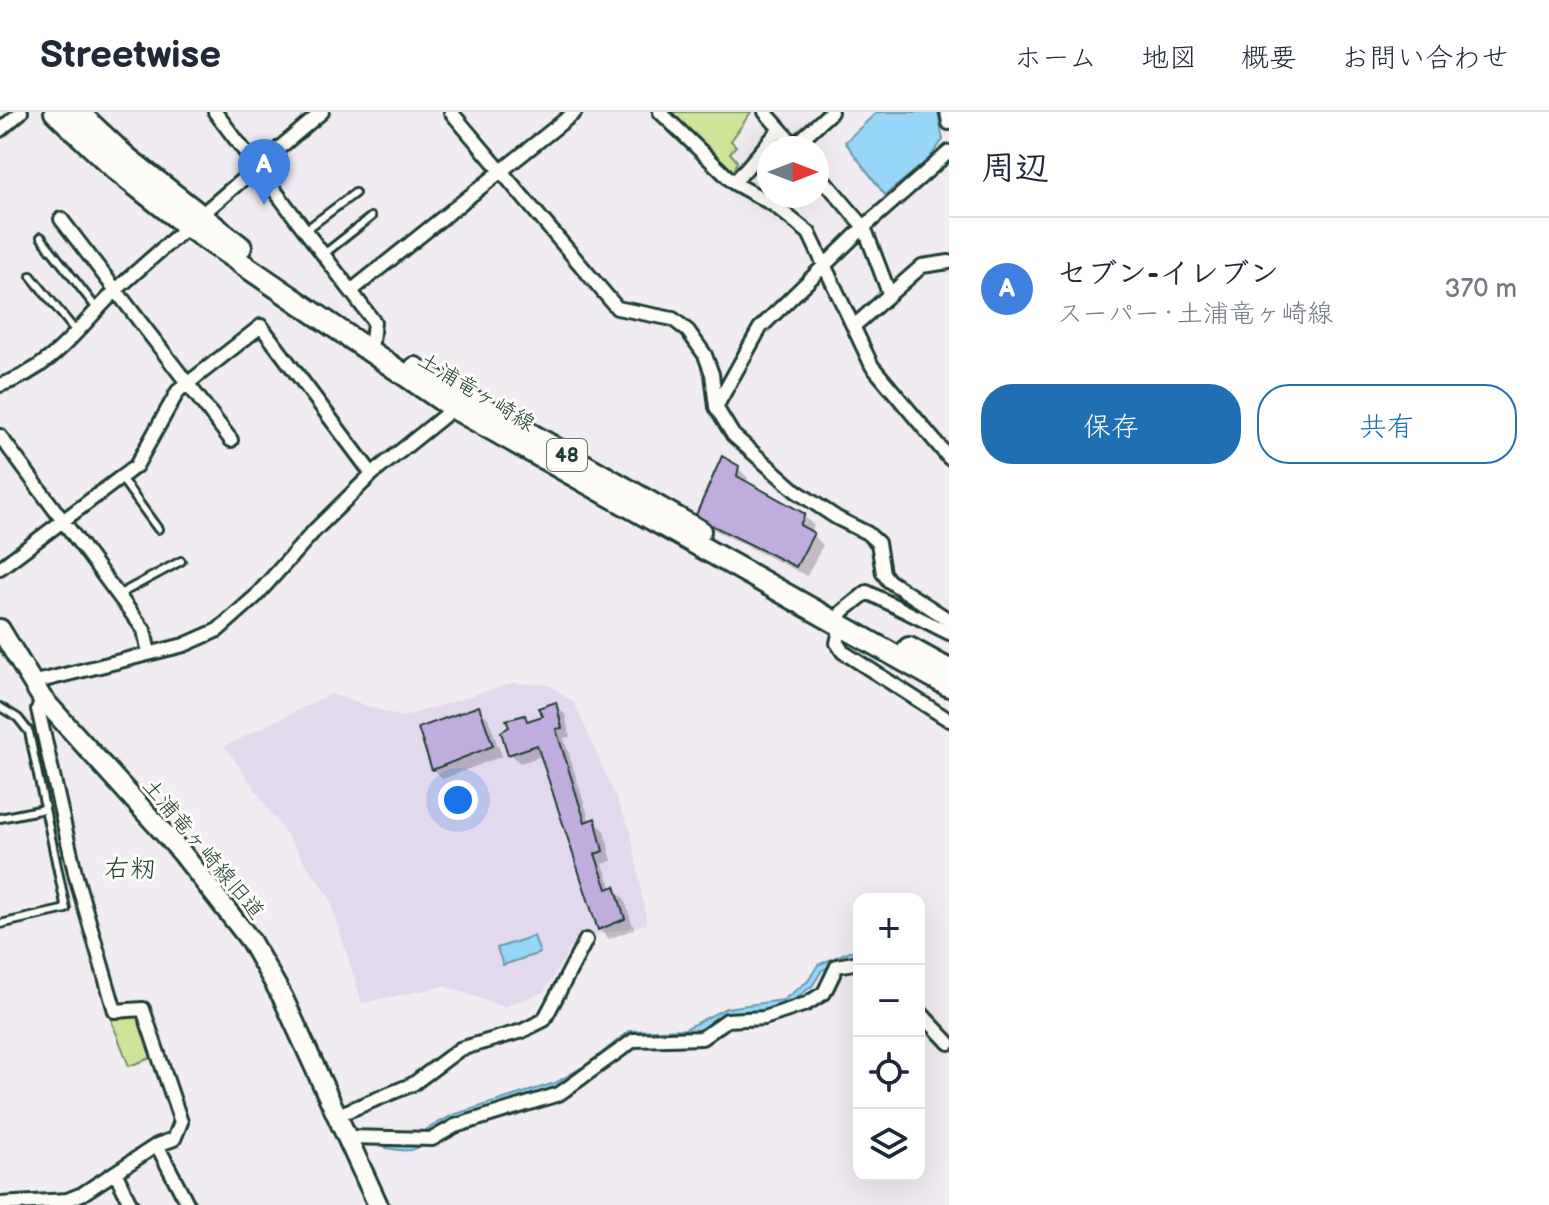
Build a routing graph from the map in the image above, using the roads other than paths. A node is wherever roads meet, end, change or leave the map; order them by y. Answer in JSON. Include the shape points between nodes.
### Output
{"nodes":[{"id":1,"x":21,"y":112,"type":"edge"},
{"id":2,"x":55,"y":112,"type":"edge"},
{"id":3,"x":78,"y":112,"type":"edge"},
{"id":4,"x":215,"y":112,"type":"edge"},
{"id":5,"x":322,"y":112,"type":"edge"},
{"id":6,"x":451,"y":112,"type":"edge"},
{"id":7,"x":575,"y":112,"type":"edge"},
{"id":8,"x":660,"y":112,"type":"edge"},
{"id":9,"x":765,"y":112,"type":"edge"},
{"id":10,"x":831,"y":112,"type":"edge"},
{"id":11,"x":947,"y":112,"type":"edge"},
{"id":12,"x":949,"y":123,"type":"edge"},
{"id":13,"x":780,"y":129,"type":"junction"},
{"id":14,"x":0,"y":130,"type":"edge"},
{"id":15,"x":786,"y":136,"type":"edge"},
{"id":16,"x":807,"y":136,"type":"edge"},
{"id":17,"x":949,"y":152,"type":"edge"},
{"id":18,"x":256,"y":168,"type":"junction"},
{"id":19,"x":500,"y":172,"type":"junction"},
{"id":20,"x":734,"y":183,"type":"junction"},
{"id":21,"x":829,"y":186,"type":"edge"},
{"id":22,"x":355,"y":193,"type":"dead end"},
{"id":23,"x":371,"y":217,"type":"dead end"},
{"id":24,"x":61,"y":219,"type":"dead end"},
{"id":25,"x":193,"y":221,"type":"junction"},
{"id":26,"x":864,"y":227,"type":"junction"},
{"id":27,"x":307,"y":229,"type":"junction"},
{"id":28,"x":41,"y":237,"type":"dead end"},
{"id":29,"x":324,"y":254,"type":"junction"},
{"id":30,"x":949,"y":262,"type":"edge"},
{"id":31,"x":826,"y":266,"type":"junction"},
{"id":32,"x":31,"y":276,"type":"dead end"},
{"id":33,"x":117,"y":288,"type":"junction"},
{"id":34,"x":351,"y":291,"type":"junction"},
{"id":35,"x":889,"y":293,"type":"junction"},
{"id":36,"x":99,"y":310,"type":"junction"},
{"id":37,"x":854,"y":326,"type":"junction"},
{"id":38,"x":78,"y":334,"type":"junction"},
{"id":39,"x":372,"y":342,"type":"junction"},
{"id":40,"x":188,"y":384,"type":"junction"},
{"id":41,"x":0,"y":385,"type":"edge"},
{"id":42,"x":455,"y":400,"type":"junction"},
{"id":43,"x":716,"y":407,"type":"junction"},
{"id":44,"x":0,"y":436,"type":"edge"},
{"id":45,"x":231,"y":440,"type":"dead end"},
{"id":46,"x":949,"y":458,"type":"edge"},
{"id":47,"x":372,"y":474,"type":"junction"},
{"id":48,"x":121,"y":478,"type":"junction"},
{"id":49,"x":62,"y":520,"type":"junction"},
{"id":50,"x":158,"y":529,"type":"dead end"},
{"id":51,"x":181,"y":561,"type":"dead end"},
{"id":52,"x":0,"y":568,"type":"edge"},
{"id":53,"x":118,"y":595,"type":"junction"},
{"id":54,"x":842,"y":619,"type":"junction"},
{"id":55,"x":949,"y":620,"type":"edge"},
{"id":56,"x":0,"y":629,"type":"edge"},
{"id":57,"x":949,"y":633,"type":"edge"},
{"id":58,"x":149,"y":653,"type":"junction"},
{"id":59,"x":949,"y":670,"type":"edge"},
{"id":60,"x":949,"y":686,"type":"edge"},
{"id":61,"x":37,"y":691,"type":"junction"},
{"id":62,"x":0,"y":707,"type":"edge"},
{"id":63,"x":949,"y":720,"type":"edge"},
{"id":64,"x":44,"y":809,"type":"junction"},
{"id":65,"x":0,"y":818,"type":"edge"},
{"id":66,"x":0,"y":924,"type":"edge"},
{"id":67,"x":586,"y":940,"type":"dead end"},
{"id":68,"x":853,"y":963,"type":"edge"},
{"id":69,"x":925,"y":1017,"type":"edge"},
{"id":70,"x":949,"y":1043,"type":"edge"},
{"id":71,"x":338,"y":1115,"type":"junction"},
{"id":72,"x":348,"y":1137,"type":"junction"},
{"id":73,"x":157,"y":1145,"type":"junction"},
{"id":74,"x":116,"y":1174,"type":"junction"},
{"id":75,"x":75,"y":1201,"type":"edge"},
{"id":76,"x":5,"y":1203,"type":"edge"},
{"id":77,"x":131,"y":1205,"type":"edge"},
{"id":78,"x":188,"y":1205,"type":"edge"},
{"id":79,"x":378,"y":1205,"type":"edge"}],
"edges":[{"from":1,"to":14,"type":"street"},
{"from":2,"to":25,"type":"main road","name":"土浦竜ヶ崎線","number":"48","via":[[115,169]]},
{"from":3,"to":25,"type":"main road","name":"土浦竜ヶ崎線","number":"48"},
{"from":4,"to":18,"type":"street"},
{"from":5,"to":18,"type":"street"},
{"from":6,"to":19,"type":"street"},
{"from":7,"to":19,"type":"street"},
{"from":8,"to":20,"type":"street"},
{"from":9,"to":13,"type":"street"},
{"from":10,"to":16,"type":"street"},
{"from":11,"to":12,"type":"street"},
{"from":13,"to":15,"type":"street"},
{"from":13,"to":20,"type":"street"},
{"from":17,"to":26,"type":"street"},
{"from":18,"to":25,"type":"street"},
{"from":18,"to":27,"type":"street"},
{"from":19,"to":34,"type":"street"},
{"from":19,"to":43,"type":"street","via":[[617,308],[673,319],[688,331],[705,355]]},
{"from":20,"to":31,"type":"street","via":[[809,233]]},
{"from":21,"to":26,"type":"street"},
{"from":22,"to":27,"type":"lane"},
{"from":23,"to":29,"type":"lane"},
{"from":24,"to":33,"type":"street"},
{"from":25,"to":33,"type":"street"},
{"from":25,"to":39,"type":"main road","name":"土浦竜ヶ崎線","number":"48"},
{"from":25,"to":42,"type":"main road","name":"土浦竜ヶ崎線","number":"48"},
{"from":26,"to":31,"type":"street"},
{"from":26,"to":35,"type":"street"},
{"from":27,"to":29,"type":"street"},
{"from":28,"to":36,"type":"lane"},
{"from":29,"to":34,"type":"street"},
{"from":30,"to":35,"type":"street","via":[[922,266]]},
{"from":31,"to":37,"type":"street"},
{"from":31,"to":43,"type":"street","via":[[760,328]]},
{"from":32,"to":38,"type":"lane"},
{"from":33,"to":36,"type":"street"},
{"from":33,"to":40,"type":"street"},
{"from":34,"to":39,"type":"street","via":[[374,322]]},
{"from":35,"to":37,"type":"street"},
{"from":36,"to":38,"type":"street"},
{"from":37,"to":46,"type":"street","via":[[872,366]]},
{"from":38,"to":41,"type":"street","via":[[19,379]]},
{"from":39,"to":42,"type":"main road","name":"土浦竜ヶ崎線","number":"48"},
{"from":40,"to":45,"type":"street"},
{"from":40,"to":47,"type":"street","via":[[261,326]]},
{"from":40,"to":48,"type":"street","via":[[178,391],[136,466]]},
{"from":42,"to":47,"type":"street","via":[[444,416]]},
{"from":42,"to":54,"type":"main road","name":"土浦竜ヶ崎線","number":"48"},
{"from":43,"to":55,"type":"street","via":[[733,435],[796,491],[878,543],[889,581]]},
{"from":44,"to":49,"type":"street"},
{"from":47,"to":58,"type":"street","via":[[218,630]]},
{"from":48,"to":49,"type":"street"},
{"from":48,"to":50,"type":"lane"},
{"from":49,"to":52,"type":"street"},
{"from":49,"to":53,"type":"street"},
{"from":51,"to":53,"type":"lane"},
{"from":53,"to":58,"type":"street","via":[[144,630]]},
{"from":54,"to":57,"type":"street","via":[[867,592]]},
{"from":54,"to":59,"type":"main road","name":"土浦竜ヶ崎線","number":"48"},
{"from":54,"to":60,"type":"main road","name":"土浦竜ヶ崎線","number":"48"},
{"from":54,"to":63,"type":"street","via":[[837,643],[843,652]]},
{"from":56,"to":61,"type":"street","name":"土浦竜ヶ崎線旧道"},
{"from":58,"to":61,"type":"street"},
{"from":61,"to":71,"type":"street","name":"土浦竜ヶ崎線旧道","via":[[182,853],[250,940]]},
{"from":61,"to":73,"type":"street","via":[[72,861],[115,1011],[143,1009],[181,1122],[174,1139]]},
{"from":62,"to":64,"type":"lane","via":[[29,732]]},
{"from":64,"to":65,"type":"lane"},
{"from":64,"to":66,"type":"lane","via":[[66,909]]},
{"from":67,"to":71,"type":"street","via":[[544,1020],[460,1049],[413,1084]]},
{"from":68,"to":72,"type":"street","via":[[837,966],[824,993],[806,1004],[764,1018],[727,1020],[702,1038],[634,1040],[559,1094],[455,1126],[432,1139]]},
{"from":69,"to":70,"type":"street"},
{"from":71,"to":72,"type":"street","name":"土浦竜ヶ崎線旧道"},
{"from":72,"to":79,"type":"street","name":"土浦竜ヶ崎線旧道"},
{"from":73,"to":74,"type":"street"},
{"from":73,"to":78,"type":"street"},
{"from":74,"to":75,"type":"street"},
{"from":74,"to":77,"type":"street"},
{"from":75,"to":76,"type":"street"}]}
